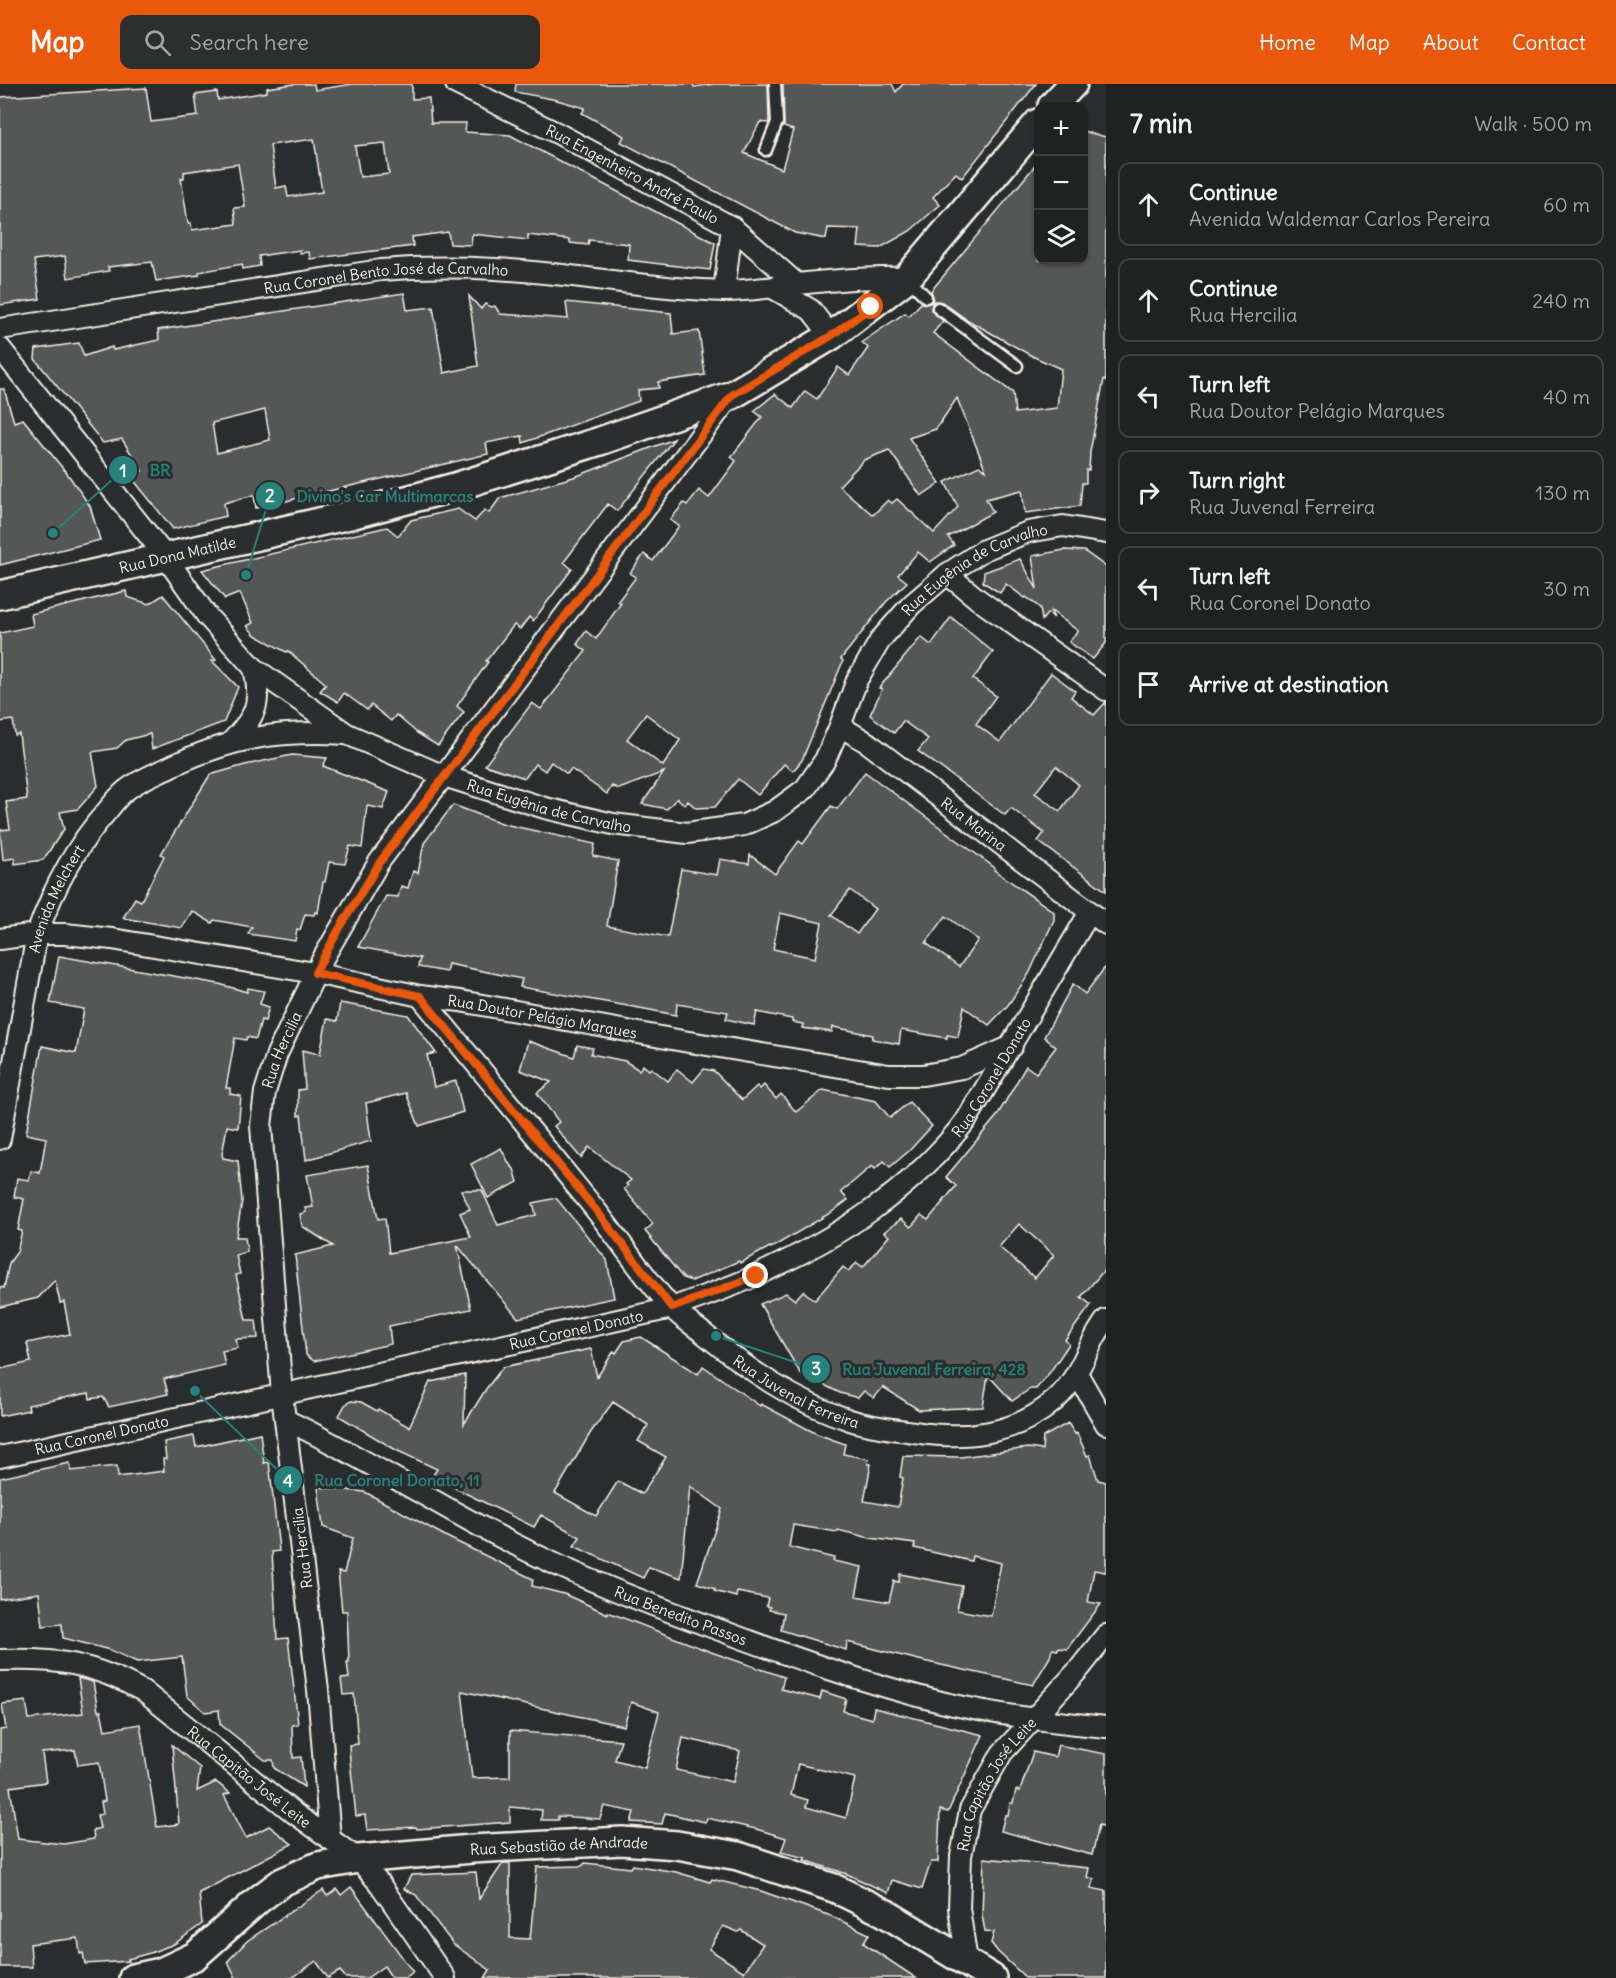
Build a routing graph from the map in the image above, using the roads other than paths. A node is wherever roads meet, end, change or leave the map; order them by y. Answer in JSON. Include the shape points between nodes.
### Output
{"nodes":[{"id":1,"x":456,"y":84,"type":"edge"},
{"id":2,"x":775,"y":84,"type":"edge"},
{"id":3,"x":1073,"y":84,"type":"edge"},
{"id":4,"x":1056,"y":102,"type":"edge"},
{"id":5,"x":1034,"y":128,"type":"edge"},
{"id":6,"x":766,"y":150,"type":"dead end"},
{"id":7,"x":732,"y":227,"type":"junction"},
{"id":8,"x":907,"y":278,"type":"junction"},
{"id":9,"x":797,"y":284,"type":"junction"},
{"id":10,"x":773,"y":288,"type":"junction"},
{"id":11,"x":724,"y":291,"type":"junction"},
{"id":12,"x":926,"y":297,"type":"dead end"},
{"id":13,"x":938,"y":308,"type":"dead end"},
{"id":14,"x":0,"y":329,"type":"edge"},
{"id":15,"x":831,"y":336,"type":"junction"},
{"id":16,"x":0,"y":348,"type":"edge"},
{"id":17,"x":1017,"y":366,"type":"dead end"},
{"id":18,"x":732,"y":395,"type":"junction"},
{"id":19,"x":1106,"y":533,"type":"edge"},
{"id":20,"x":165,"y":556,"type":"junction"},
{"id":21,"x":946,"y":574,"type":"junction"},
{"id":22,"x":0,"y":595,"type":"edge"},
{"id":23,"x":255,"y":668,"type":"junction"},
{"id":24,"x":1106,"y":690,"type":"edge"},
{"id":25,"x":840,"y":726,"type":"junction"},
{"id":26,"x":347,"y":734,"type":"junction"},
{"id":27,"x":231,"y":742,"type":"junction"},
{"id":28,"x":444,"y":776,"type":"junction"},
{"id":29,"x":1090,"y":912,"type":"junction"},
{"id":30,"x":1106,"y":924,"type":"edge"},
{"id":31,"x":37,"y":934,"type":"junction"},
{"id":32,"x":0,"y":939,"type":"edge"},
{"id":33,"x":315,"y":973,"type":"junction"},
{"id":34,"x":420,"y":996,"type":"junction"},
{"id":35,"x":1012,"y":1046,"type":"junction"},
{"id":36,"x":0,"y":1139,"type":"edge"},
{"id":37,"x":672,"y":1308,"type":"junction"},
{"id":38,"x":1106,"y":1320,"type":"edge"},
{"id":39,"x":1078,"y":1375,"type":"junction"},
{"id":40,"x":282,"y":1395,"type":"junction"},
{"id":41,"x":286,"y":1420,"type":"junction"},
{"id":42,"x":1106,"y":1424,"type":"edge"},
{"id":43,"x":0,"y":1457,"type":"edge"},
{"id":44,"x":1106,"y":1635,"type":"edge"},
{"id":45,"x":0,"y":1660,"type":"edge"},
{"id":46,"x":1034,"y":1720,"type":"junction"},
{"id":47,"x":1106,"y":1727,"type":"edge"},
{"id":48,"x":330,"y":1839,"type":"junction"},
{"id":49,"x":358,"y":1859,"type":"junction"},
{"id":50,"x":967,"y":1962,"type":"junction"},
{"id":51,"x":133,"y":1978,"type":"edge"},
{"id":52,"x":445,"y":1978,"type":"edge"},
{"id":53,"x":991,"y":1978,"type":"edge"}],
"edges":[{"from":1,"to":7,"type":"street","name":"Rua Engenheiro André Paulo"},
{"from":2,"to":6,"type":"lane","via":[[777,122]]},
{"from":3,"to":4,"type":"street"},
{"from":5,"to":8,"type":"street","name":"Rua Dona Matilde"},
{"from":7,"to":9,"type":"street","name":"Rua Engenheiro André Paulo"},
{"from":7,"to":11,"type":"street"},
{"from":8,"to":9,"type":"street","name":"Rua Coronel Bento José de Carvalho"},
{"from":8,"to":12,"type":"lane"},
{"from":8,"to":15,"type":"street","name":"Rua Dona Matilde"},
{"from":9,"to":10,"type":"street","name":"Rua Coronel Bento José de Carvalho"},
{"from":10,"to":11,"type":"street","name":"Rua Coronel Bento José de Carvalho"},
{"from":10,"to":15,"type":"street","via":[[811,310]]},
{"from":11,"to":14,"type":"street","name":"Rua Coronel Bento José de Carvalho","via":[[497,268],[426,266]]},
{"from":13,"to":17,"type":"lane"},
{"from":15,"to":18,"type":"street","name":"Rua Dona Matilde"},
{"from":16,"to":20,"type":"street","name":"Rua Eugênia de Carvalho"},
{"from":18,"to":20,"type":"street","name":"Rua Dona Matilde","via":[[455,487]]},
{"from":18,"to":28,"type":"street","name":"Rua Hercilia"},
{"from":19,"to":21,"type":"street","name":"Rua Eugênia de Carvalho","via":[[1063,526],[1028,532],[984,550]]},
{"from":20,"to":22,"type":"street","name":"Rua Dona Matilde"},
{"from":20,"to":23,"type":"street","name":"Rua Eugênia de Carvalho","via":[[207,615]]},
{"from":21,"to":24,"type":"street"},
{"from":21,"to":25,"type":"street","name":"Rua Eugênia de Carvalho","via":[[881,639],[857,680]]},
{"from":23,"to":26,"type":"street","name":"Rua Eugênia de Carvalho"},
{"from":23,"to":27,"type":"street","name":"Avenida Melchert","via":[[258,702],[250,723]]},
{"from":25,"to":28,"type":"street","name":"Rua Eugênia de Carvalho","via":[[825,760],[805,789],[775,811],[744,825],[718,830],[687,833],[613,824],[545,808]]},
{"from":25,"to":29,"type":"street","name":"Rua Marina","via":[[868,743]]},
{"from":26,"to":27,"type":"street","name":"Avenida Melchert","via":[[307,732]]},
{"from":26,"to":28,"type":"street","name":"Rua Eugênia de Carvalho"},
{"from":27,"to":31,"type":"street","name":"Avenida Melchert","via":[[181,761],[124,791],[73,856],[48,903]]},
{"from":28,"to":33,"type":"street","name":"Rua Hercilia","via":[[380,862]]},
{"from":29,"to":30,"type":"street","name":"Rua Marina"},
{"from":29,"to":35,"type":"street","name":"Rua Coronel Donato"},
{"from":31,"to":32,"type":"street","name":"Rua Doutor Pelágio Marques"},
{"from":31,"to":33,"type":"street","name":"Rua Doutor Pelágio Marques","via":[[112,939]]},
{"from":31,"to":36,"type":"street","name":"Avenida Melchert"},
{"from":33,"to":34,"type":"street","name":"Rua Doutor Pelágio Marques"},
{"from":33,"to":40,"type":"street","name":"Rua Hercilia","via":[[277,1054],[265,1092],[261,1126]]},
{"from":34,"to":35,"type":"street","name":"Rua Doutor Pelágio Marques","via":[[889,1075],[923,1075],[962,1068]]},
{"from":34,"to":37,"type":"street","name":"Rua Juvenal Ferreira"},
{"from":35,"to":37,"type":"street","name":"Rua Coronel Donato","via":[[948,1145],[885,1202],[840,1233],[756,1276]]},
{"from":37,"to":39,"type":"street","name":"Rua Juvenal Ferreira","via":[[733,1358],[773,1384],[851,1420],[905,1431],[962,1436],[991,1432],[1028,1420],[1055,1401]]},
{"from":37,"to":40,"type":"street","name":"Rua Coronel Donato"},
{"from":38,"to":39,"type":"street","name":"Rua Juvenal Ferreira"},
{"from":39,"to":42,"type":"street"},
{"from":40,"to":41,"type":"street","name":"Rua Hercilia"},
{"from":40,"to":43,"type":"street","name":"Rua Coronel Donato"},
{"from":41,"to":46,"type":"street","name":"Rua Benedito Passos","via":[[509,1542],[656,1607],[873,1683],[946,1703]]},
{"from":41,"to":48,"type":"street","name":"Rua Hercilia"},
{"from":44,"to":46,"type":"street","name":"Rua Capitão José Leite"},
{"from":45,"to":48,"type":"street","name":"Rua Capitão José Leite","via":[[40,1658],[78,1664],[118,1677],[143,1691]]},
{"from":46,"to":47,"type":"street","name":"Rua Benedito Passos"},
{"from":46,"to":50,"type":"street","name":"Rua Capitão José Leite","via":[[1002,1753],[970,1810],[961,1856],[958,1908]]},
{"from":48,"to":49,"type":"street","name":"Rua Capitão José Leite"},
{"from":49,"to":50,"type":"street","name":"Rua Sebastião de Andrade","via":[[472,1848],[622,1842],[687,1847],[738,1856],[834,1888]]},
{"from":49,"to":51,"type":"street","name":"Rua Sebastião de Andrade","via":[[318,1866],[282,1882],[195,1956],[161,1972]]},
{"from":49,"to":52,"type":"street","name":"Rua Capitão José Leite"},
{"from":50,"to":53,"type":"street","name":"Rua Sebastião de Andrade"}]}
